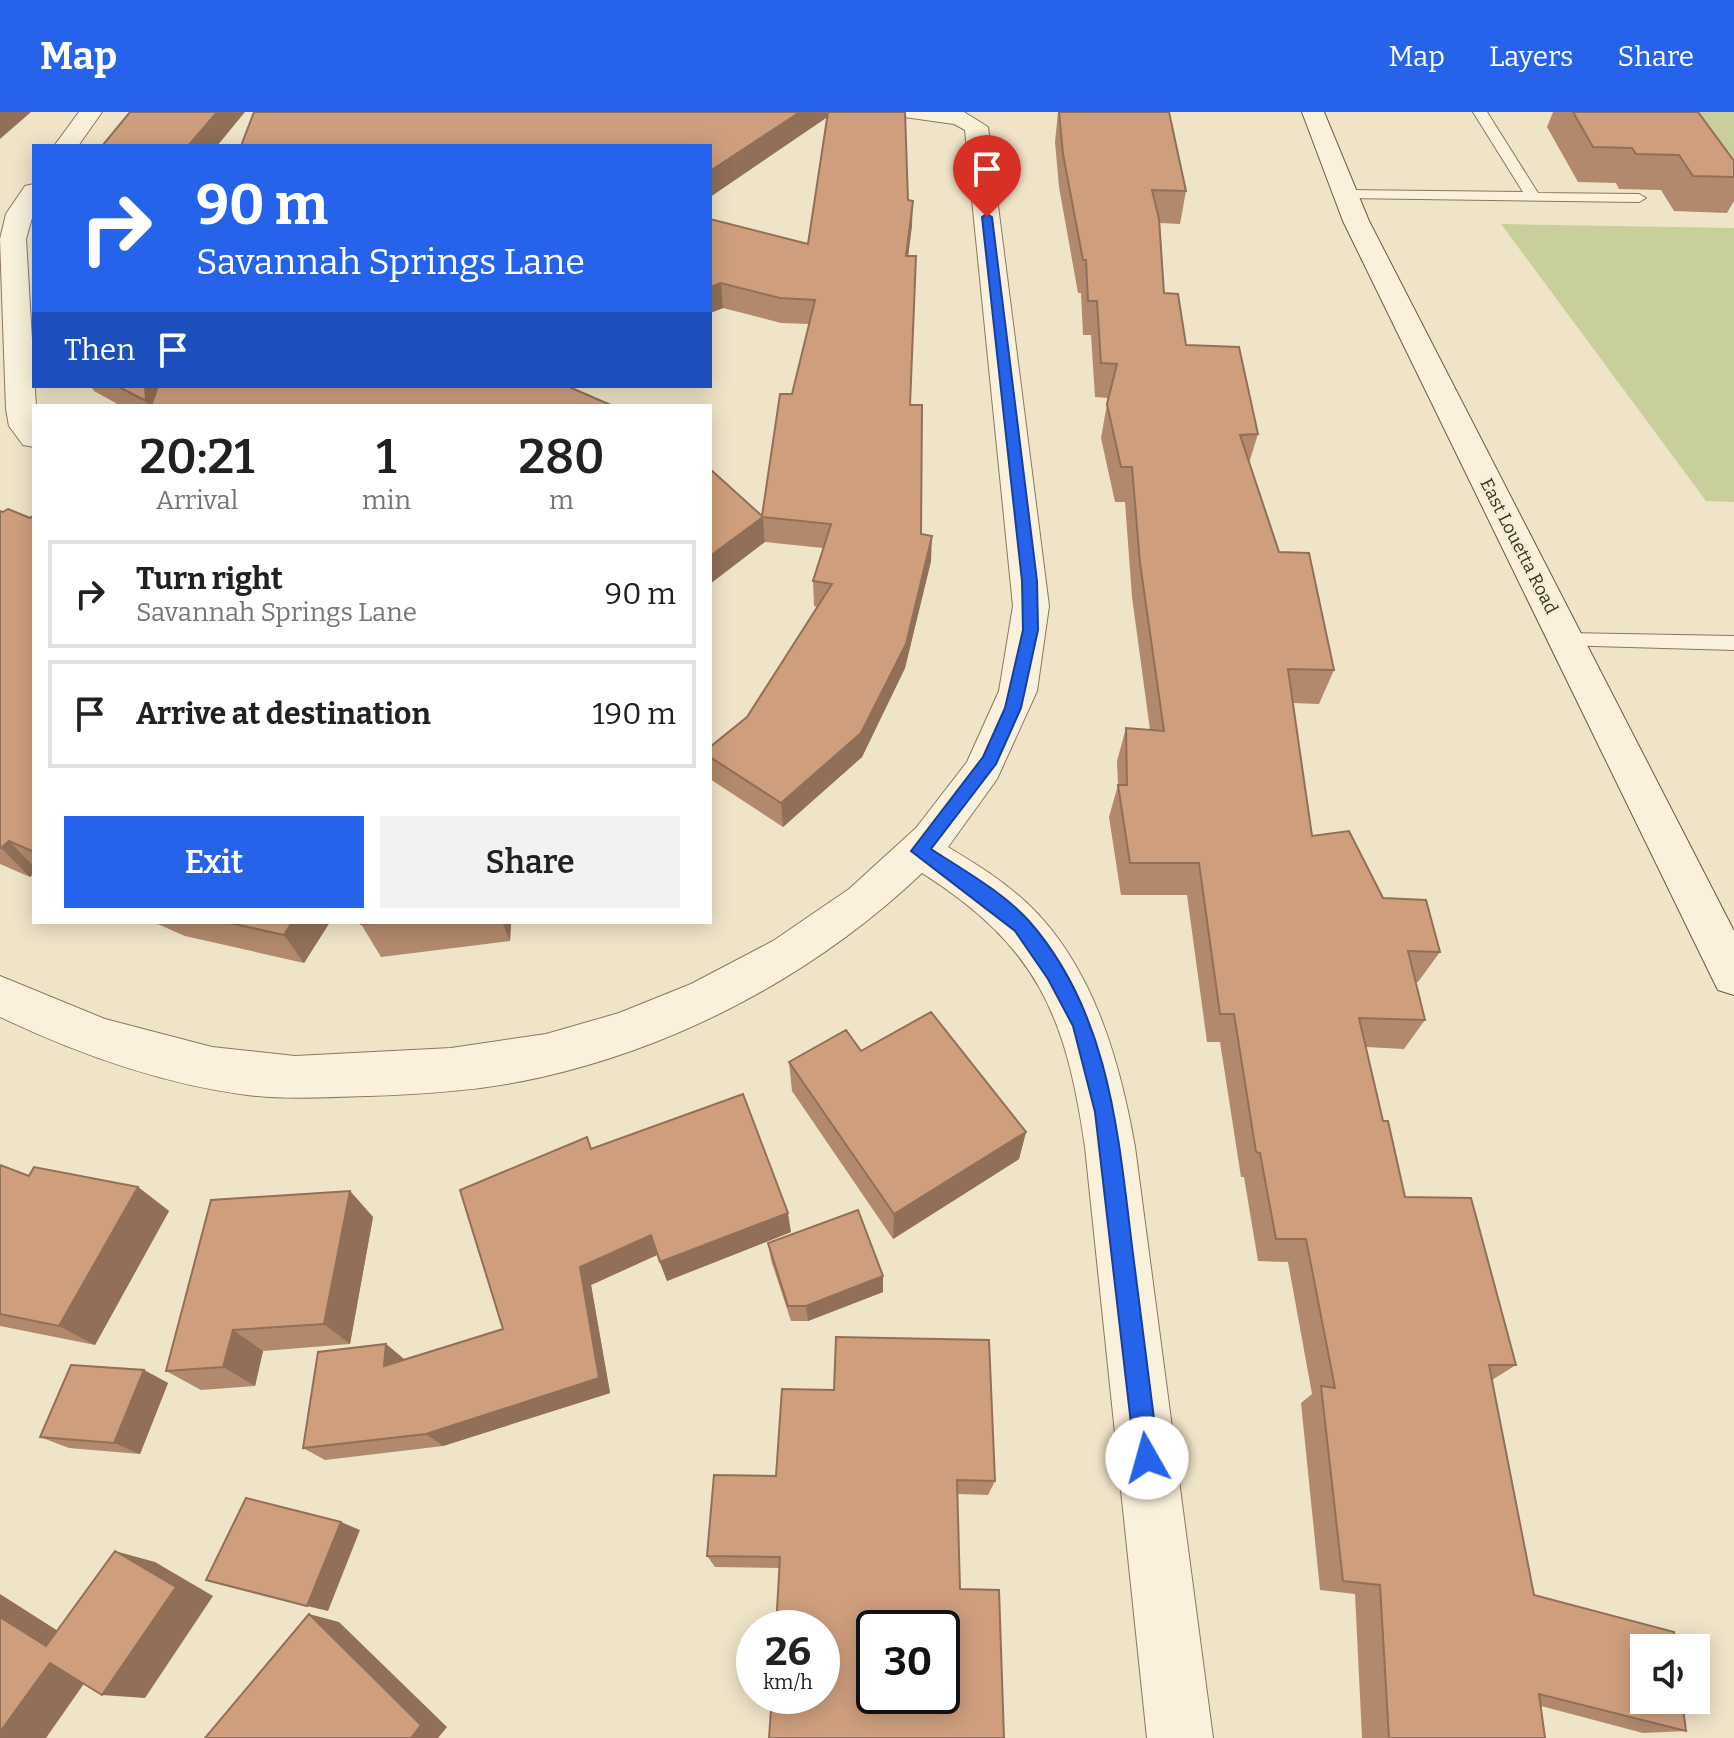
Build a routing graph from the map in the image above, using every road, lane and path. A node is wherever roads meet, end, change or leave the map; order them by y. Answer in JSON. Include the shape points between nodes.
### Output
{"nodes":[{"id":1,"x":91,"y":112,"type":"edge"},
{"id":2,"x":912,"y":112,"type":"edge"},
{"id":3,"x":1313,"y":112,"type":"edge"},
{"id":4,"x":1480,"y":112,"type":"edge"},
{"id":5,"x":67,"y":144,"type":"edge"},
{"id":6,"x":1345,"y":194,"type":"junction"},
{"id":7,"x":32,"y":195,"type":"edge"},
{"id":8,"x":1533,"y":197,"type":"junction"},
{"id":9,"x":1639,"y":198,"type":"dead end"},
{"id":10,"x":24,"y":271,"type":"edge"},
{"id":11,"x":32,"y":435,"type":"edge"},
{"id":12,"x":1566,"y":640,"type":"junction"},
{"id":13,"x":1734,"y":643,"type":"edge"},
{"id":14,"x":920,"y":851,"type":"junction"},
{"id":15,"x":1733,"y":973,"type":"edge"},
{"id":16,"x":0,"y":996,"type":"edge"},
{"id":17,"x":1180,"y":1738,"type":"edge"}],
"edges":[{"from":1,"to":5,"type":"street"},
{"from":2,"to":14,"type":"street","via":[[976,127],[1031,630],[1013,708],[996,749]]},
{"from":3,"to":6,"type":"street","name":"East Louetta Road"},
{"from":4,"to":8,"type":"lane"},
{"from":6,"to":8,"type":"lane"},
{"from":6,"to":12,"type":"street","name":"East Louetta Road"},
{"from":7,"to":10,"type":"street","via":[[15,227]]},
{"from":8,"to":9,"type":"lane"},
{"from":10,"to":11,"type":"street","via":[[21,409]]},
{"from":12,"to":13,"type":"lane"},
{"from":12,"to":15,"type":"street","name":"East Louetta Road"},
{"from":14,"to":16,"type":"street","via":[[821,933],[709,997],[609,1036],[499,1064],[437,1072],[288,1077],[225,1071],[125,1045]]},
{"from":14,"to":17,"type":"street","via":[[1022,926],[1069,997],[1093,1055],[1112,1162]]}]}
